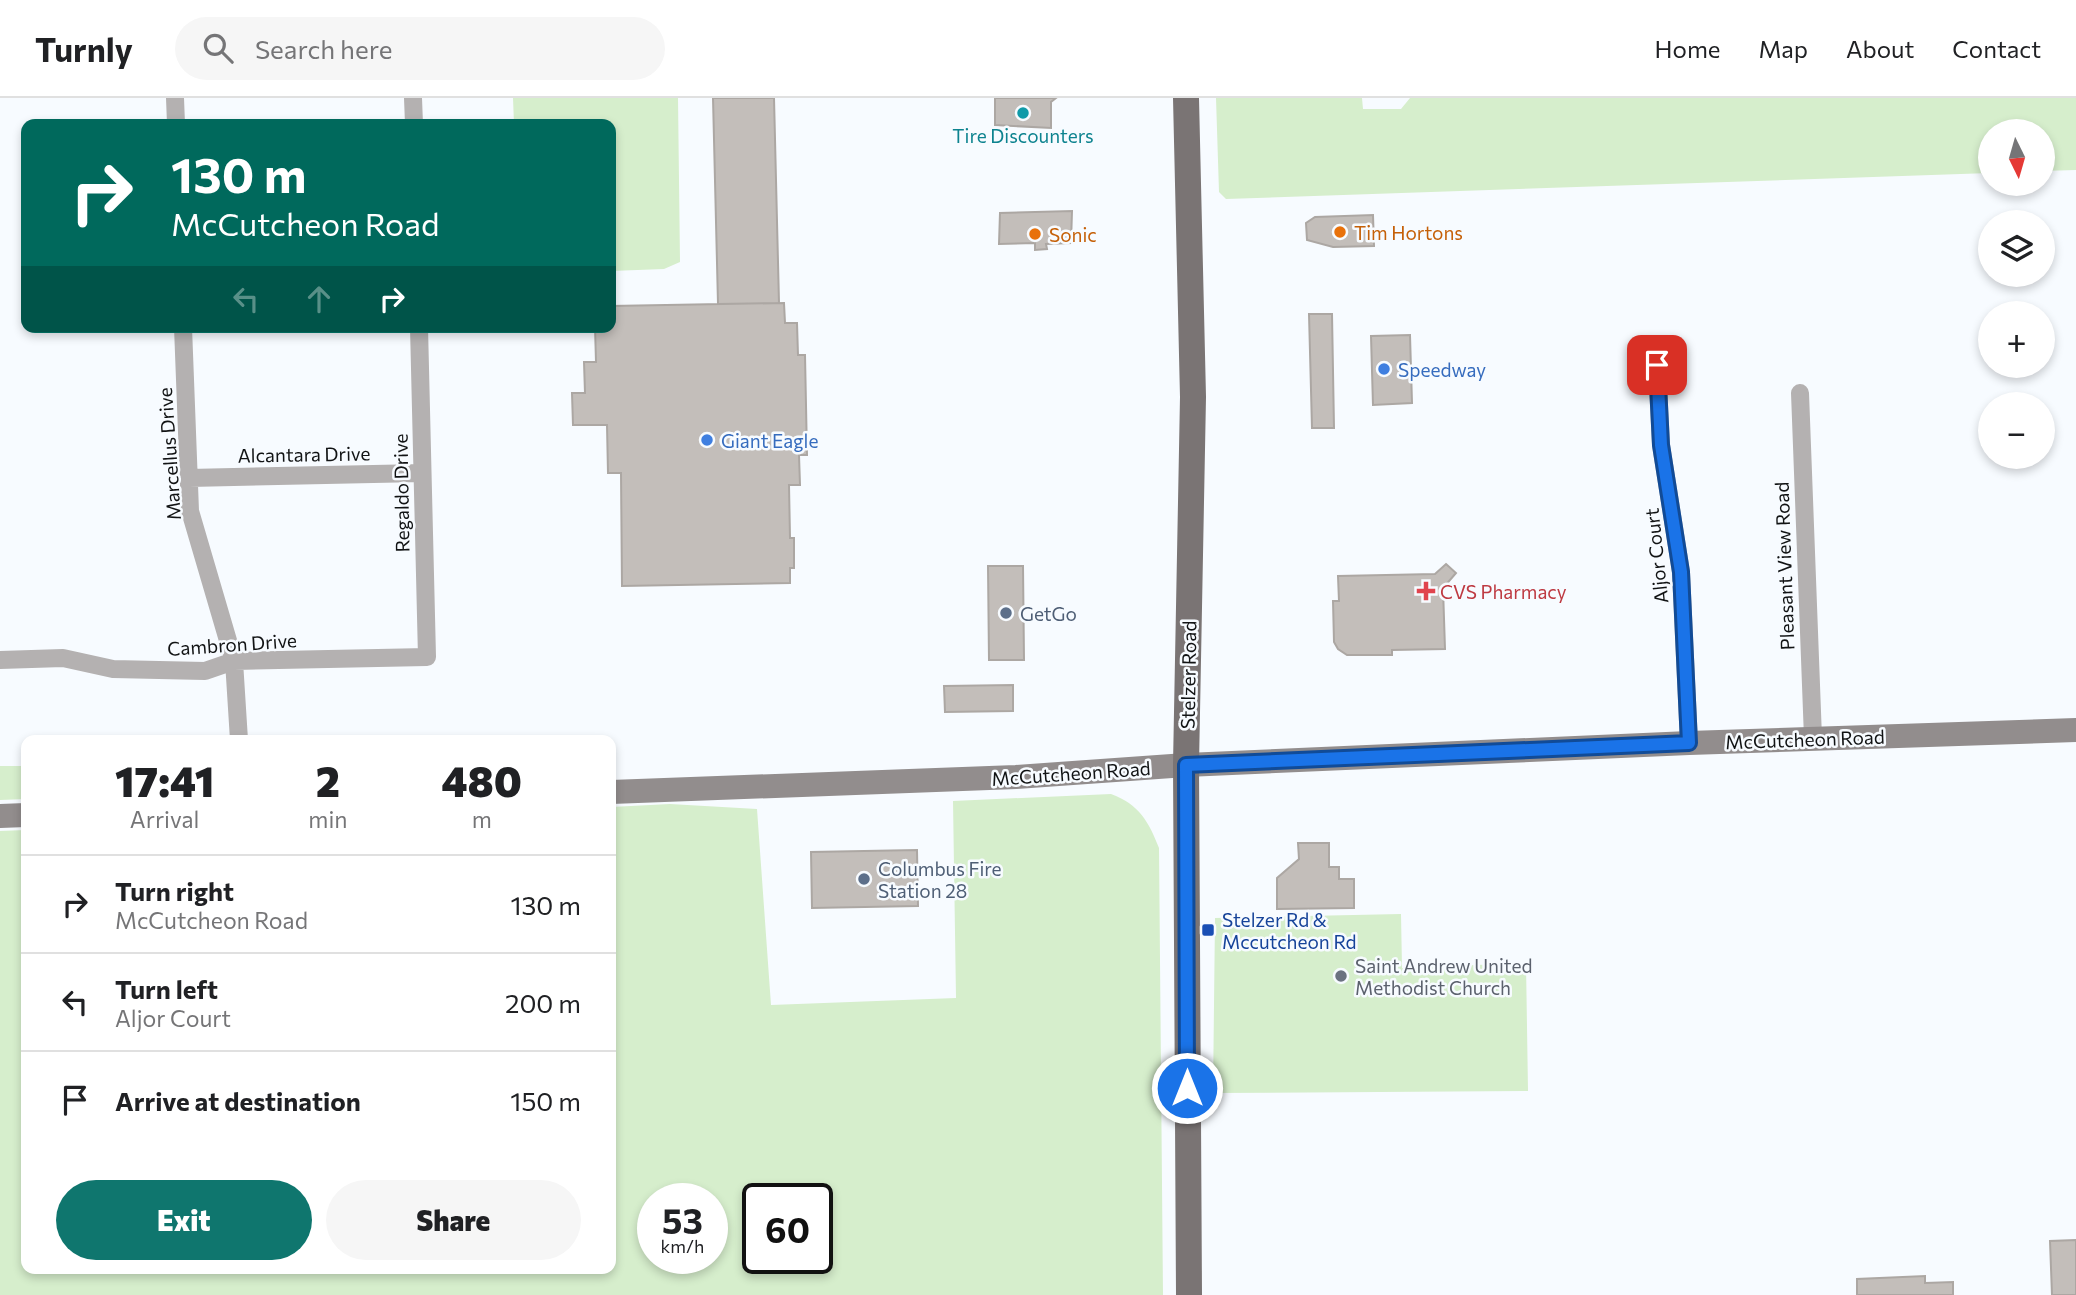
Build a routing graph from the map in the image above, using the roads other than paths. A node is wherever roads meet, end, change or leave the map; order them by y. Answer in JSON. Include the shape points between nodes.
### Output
{"nodes":[{"id":1,"x":175,"y":98,"type":"edge"},
{"id":2,"x":414,"y":98,"type":"edge"},
{"id":3,"x":1186,"y":98,"type":"edge"},
{"id":4,"x":176,"y":119,"type":"edge"},
{"id":5,"x":414,"y":119,"type":"edge"},
{"id":6,"x":183,"y":333,"type":"edge"},
{"id":7,"x":419,"y":333,"type":"edge"},
{"id":8,"x":1657,"y":365,"type":"dead end"},
{"id":9,"x":1800,"y":393,"type":"dead end"},
{"id":10,"x":421,"y":473,"type":"junction"},
{"id":11,"x":189,"y":478,"type":"junction"},
{"id":12,"x":427,"y":657,"type":"joint"},
{"id":13,"x":0,"y":660,"type":"edge"},
{"id":14,"x":234,"y":661,"type":"junction"},
{"id":15,"x":2076,"y":730,"type":"edge"},
{"id":16,"x":239,"y":735,"type":"edge"},
{"id":17,"x":1812,"y":738,"type":"junction"},
{"id":18,"x":1689,"y":743,"type":"junction"},
{"id":19,"x":1186,"y":765,"type":"junction"},
{"id":20,"x":616,"y":792,"type":"edge"},
{"id":21,"x":21,"y":815,"type":"edge"},
{"id":22,"x":0,"y":816,"type":"edge"},
{"id":23,"x":1189,"y":1295,"type":"edge"}],
"edges":[{"from":1,"to":4,"type":"street"},
{"from":2,"to":5,"type":"street"},
{"from":3,"to":19,"type":"main road","name":"Stelzer Road","via":[[1194,397]]},
{"from":6,"to":11,"type":"street","name":"Marcellus Drive"},
{"from":7,"to":10,"type":"street","name":"Regaldo Drive"},
{"from":8,"to":18,"type":"street","name":"Aljor Court","via":[[1661,445],[1681,572]]},
{"from":9,"to":17,"type":"street","name":"Pleasant View Road"},
{"from":10,"to":11,"type":"street","name":"Alcantara Drive"},
{"from":10,"to":12,"type":"street","name":"Regaldo Drive"},
{"from":11,"to":14,"type":"street","name":"Marcellus Drive","via":[[190,511]]},
{"from":12,"to":14,"type":"street","name":"Cambron Drive"},
{"from":13,"to":14,"type":"street","name":"Cambron Drive","via":[[63,658],[113,669],[205,671]]},
{"from":14,"to":16,"type":"street","name":"Marcellus Drive"},
{"from":15,"to":17,"type":"main road","name":"McCutcheon Road"},
{"from":17,"to":18,"type":"main road","name":"McCutcheon Road"},
{"from":18,"to":19,"type":"main road","name":"McCutcheon Road"},
{"from":19,"to":20,"type":"main road","name":"McCutcheon Road","via":[[1016,778]]},
{"from":19,"to":23,"type":"main road","name":"Stelzer Road"},
{"from":21,"to":22,"type":"main road"}]}
